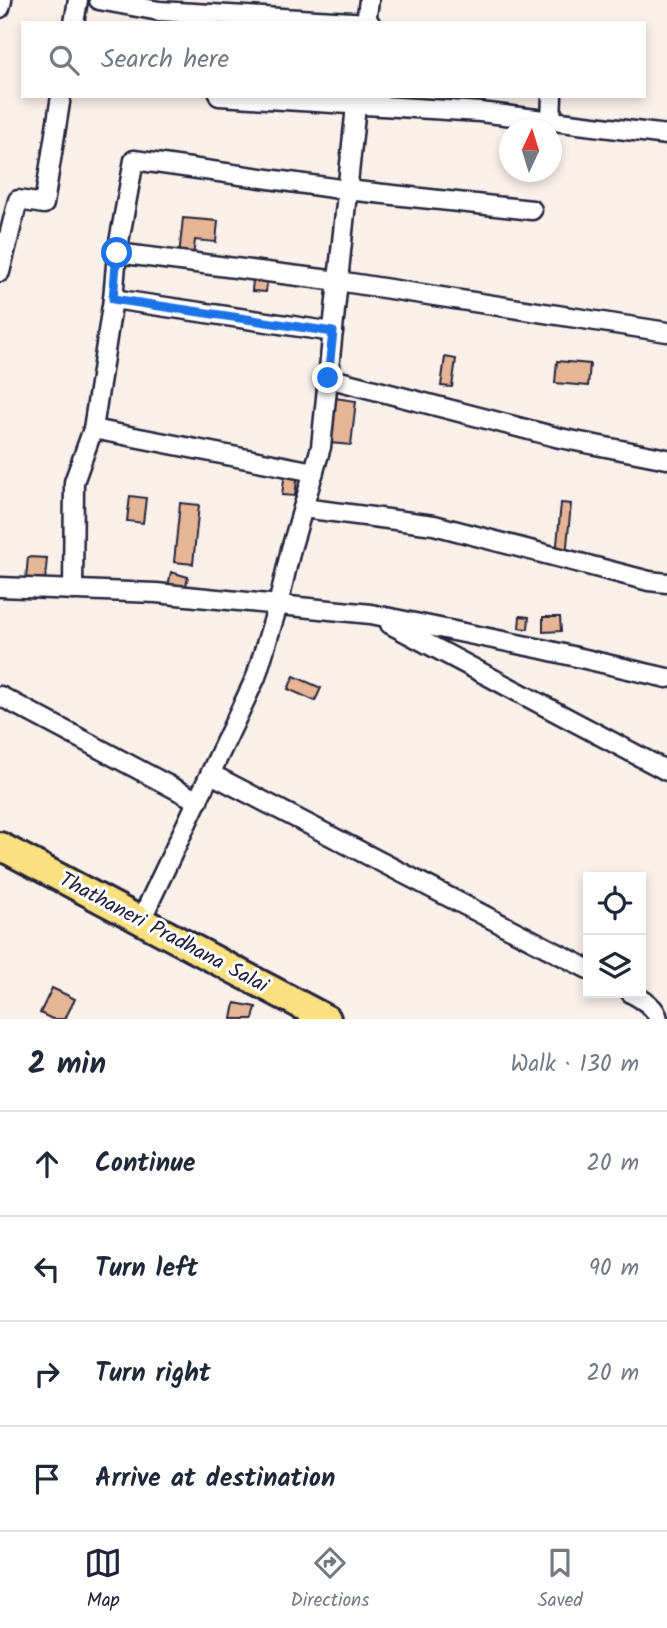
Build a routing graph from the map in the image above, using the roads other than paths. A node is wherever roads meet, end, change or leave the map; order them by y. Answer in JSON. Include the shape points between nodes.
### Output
{"nodes":[{"id":1,"x":2,"y":0,"type":"edge"},
{"id":2,"x":78,"y":0,"type":"edge"},
{"id":3,"x":99,"y":0,"type":"edge"},
{"id":4,"x":369,"y":0,"type":"edge"},
{"id":5,"x":0,"y":8,"type":"edge"},
{"id":6,"x":74,"y":21,"type":"edge"},
{"id":7,"x":333,"y":21,"type":"edge"},
{"id":8,"x":368,"y":21,"type":"edge"},
{"id":9,"x":61,"y":98,"type":"edge"},
{"id":10,"x":288,"y":98,"type":"edge"},
{"id":11,"x":552,"y":98,"type":"edge"},
{"id":12,"x":356,"y":100,"type":"edge"},
{"id":13,"x":542,"y":119,"type":"edge"},
{"id":14,"x":551,"y":119,"type":"edge"},
{"id":15,"x":562,"y":121,"type":"edge"},
{"id":16,"x":667,"y":135,"type":"edge"},
{"id":17,"x":347,"y":190,"type":"junction"},
{"id":18,"x":532,"y":210,"type":"dead end"},
{"id":19,"x":117,"y":253,"type":"junction"},
{"id":20,"x":0,"y":272,"type":"edge"},
{"id":21,"x":338,"y":281,"type":"junction"},
{"id":22,"x":113,"y":299,"type":"junction"},
{"id":23,"x":333,"y":332,"type":"junction"},
{"id":24,"x":667,"y":332,"type":"edge"},
{"id":25,"x":328,"y":378,"type":"junction"},
{"id":26,"x":93,"y":429,"type":"junction"},
{"id":27,"x":667,"y":459,"type":"edge"},
{"id":28,"x":314,"y":472,"type":"junction"},
{"id":29,"x":303,"y":508,"type":"junction"},
{"id":30,"x":667,"y":583,"type":"edge"},
{"id":31,"x":0,"y":587,"type":"edge"},
{"id":32,"x":73,"y":590,"type":"junction"},
{"id":33,"x":278,"y":605,"type":"junction"},
{"id":34,"x":371,"y":614,"type":"junction"},
{"id":35,"x":667,"y":678,"type":"edge"},
{"id":36,"x":0,"y":696,"type":"edge"},
{"id":37,"x":667,"y":771,"type":"edge"},
{"id":38,"x":211,"y":774,"type":"junction"},
{"id":39,"x":198,"y":801,"type":"junction"},
{"id":40,"x":0,"y":846,"type":"edge"},
{"id":41,"x":141,"y":920,"type":"junction"},
{"id":42,"x":583,"y":966,"type":"edge"},
{"id":43,"x":639,"y":998,"type":"edge"},
{"id":44,"x":327,"y":1019,"type":"edge"},
{"id":45,"x":658,"y":1019,"type":"edge"}],
"edges":[{"from":1,"to":5,"type":"street"},
{"from":2,"to":6,"type":"street"},
{"from":3,"to":7,"type":"street","via":[[159,11]]},
{"from":4,"to":8,"type":"street"},
{"from":9,"to":20,"type":"street","via":[[44,204],[18,200]]},
{"from":10,"to":12,"type":"street"},
{"from":11,"to":14,"type":"street"},
{"from":12,"to":13,"type":"street"},
{"from":12,"to":17,"type":"street"},
{"from":15,"to":16,"type":"street"},
{"from":17,"to":18,"type":"street"},
{"from":17,"to":19,"type":"street","via":[[134,160]]},
{"from":17,"to":21,"type":"street"},
{"from":19,"to":21,"type":"street"},
{"from":19,"to":22,"type":"street"},
{"from":21,"to":23,"type":"street"},
{"from":21,"to":24,"type":"street"},
{"from":22,"to":23,"type":"street"},
{"from":22,"to":26,"type":"street"},
{"from":23,"to":25,"type":"street"},
{"from":25,"to":27,"type":"street","via":[[560,438]]},
{"from":25,"to":28,"type":"street"},
{"from":26,"to":28,"type":"street"},
{"from":26,"to":32,"type":"street","via":[[74,482]]},
{"from":28,"to":29,"type":"street"},
{"from":29,"to":30,"type":"street","via":[[434,525]]},
{"from":29,"to":33,"type":"street"},
{"from":31,"to":32,"type":"street"},
{"from":32,"to":33,"type":"street"},
{"from":33,"to":34,"type":"street"},
{"from":33,"to":38,"type":"street","via":[[256,677]]},
{"from":34,"to":35,"type":"street"},
{"from":34,"to":37,"type":"street"},
{"from":36,"to":39,"type":"street"},
{"from":38,"to":39,"type":"street"},
{"from":38,"to":42,"type":"street"},
{"from":39,"to":41,"type":"street"},
{"from":40,"to":41,"type":"main road","name":"Thathaneri Pradhana Salai"},
{"from":41,"to":44,"type":"main road","name":"Thathaneri Pradhana Salai"},
{"from":43,"to":45,"type":"street","via":[[657,1012]]}]}
